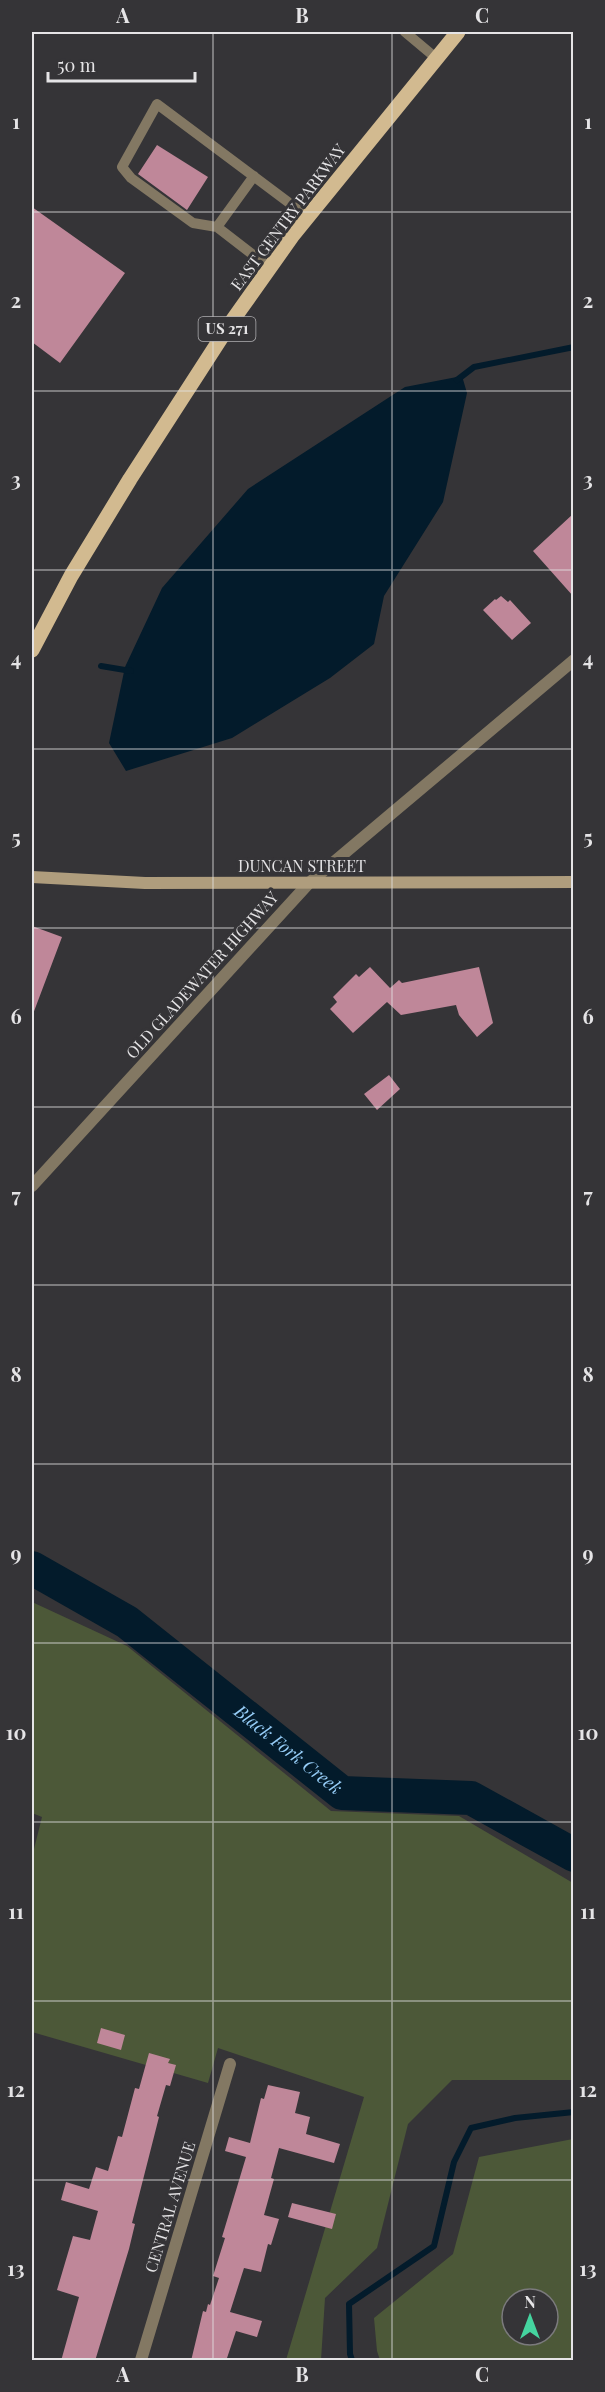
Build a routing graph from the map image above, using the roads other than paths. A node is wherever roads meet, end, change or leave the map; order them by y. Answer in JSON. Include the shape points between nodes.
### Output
{"nodes":[{"id":1,"x":405,"y":32,"type":"edge"},
{"id":2,"x":458,"y":32,"type":"edge"},
{"id":3,"x":436,"y":58,"type":"junction"},
{"id":4,"x":254,"y":176,"type":"junction"},
{"id":5,"x":308,"y":217,"type":"junction"},
{"id":6,"x":217,"y":227,"type":"junction"},
{"id":7,"x":270,"y":268,"type":"junction"},
{"id":8,"x":32,"y":650,"type":"edge"},
{"id":9,"x":573,"y":660,"type":"edge"},
{"id":10,"x":32,"y":877,"type":"edge"},
{"id":11,"x":573,"y":882,"type":"edge"},
{"id":12,"x":309,"y":883,"type":"junction"},
{"id":13,"x":32,"y":1186,"type":"edge"},
{"id":14,"x":230,"y":2064,"type":"dead end"},
{"id":15,"x":141,"y":2361,"type":"edge"}],
"edges":[{"from":1,"to":3,"type":"lane"},
{"from":2,"to":3,"type":"main road","name":"EAST GENTRY PARKWAY","number":"US 271"},
{"from":3,"to":5,"type":"main road","name":"EAST GENTRY PARKWAY","number":"US 271"},
{"from":4,"to":5,"type":"lane"},
{"from":4,"to":6,"type":"lane"},
{"from":4,"to":6,"type":"lane","via":[[157,104],[122,167],[131,178],[193,223]]},
{"from":5,"to":7,"type":"main road","name":"EAST GENTRY PARKWAY","number":"US 271"},
{"from":6,"to":7,"type":"lane"},
{"from":7,"to":8,"type":"main road","name":"EAST GENTRY PARKWAY","number":"US 271","via":[[130,479]]},
{"from":9,"to":12,"type":"street","name":"OLD GLADEWATER HIGHWAY"},
{"from":10,"to":12,"type":"street","name":"DUNCAN STREET","via":[[145,883]]},
{"from":11,"to":12,"type":"street","name":"DUNCAN STREET"},
{"from":12,"to":13,"type":"street","name":"OLD GLADEWATER HIGHWAY"},
{"from":14,"to":15,"type":"street","name":"CENTRAL AVENUE"}]}
